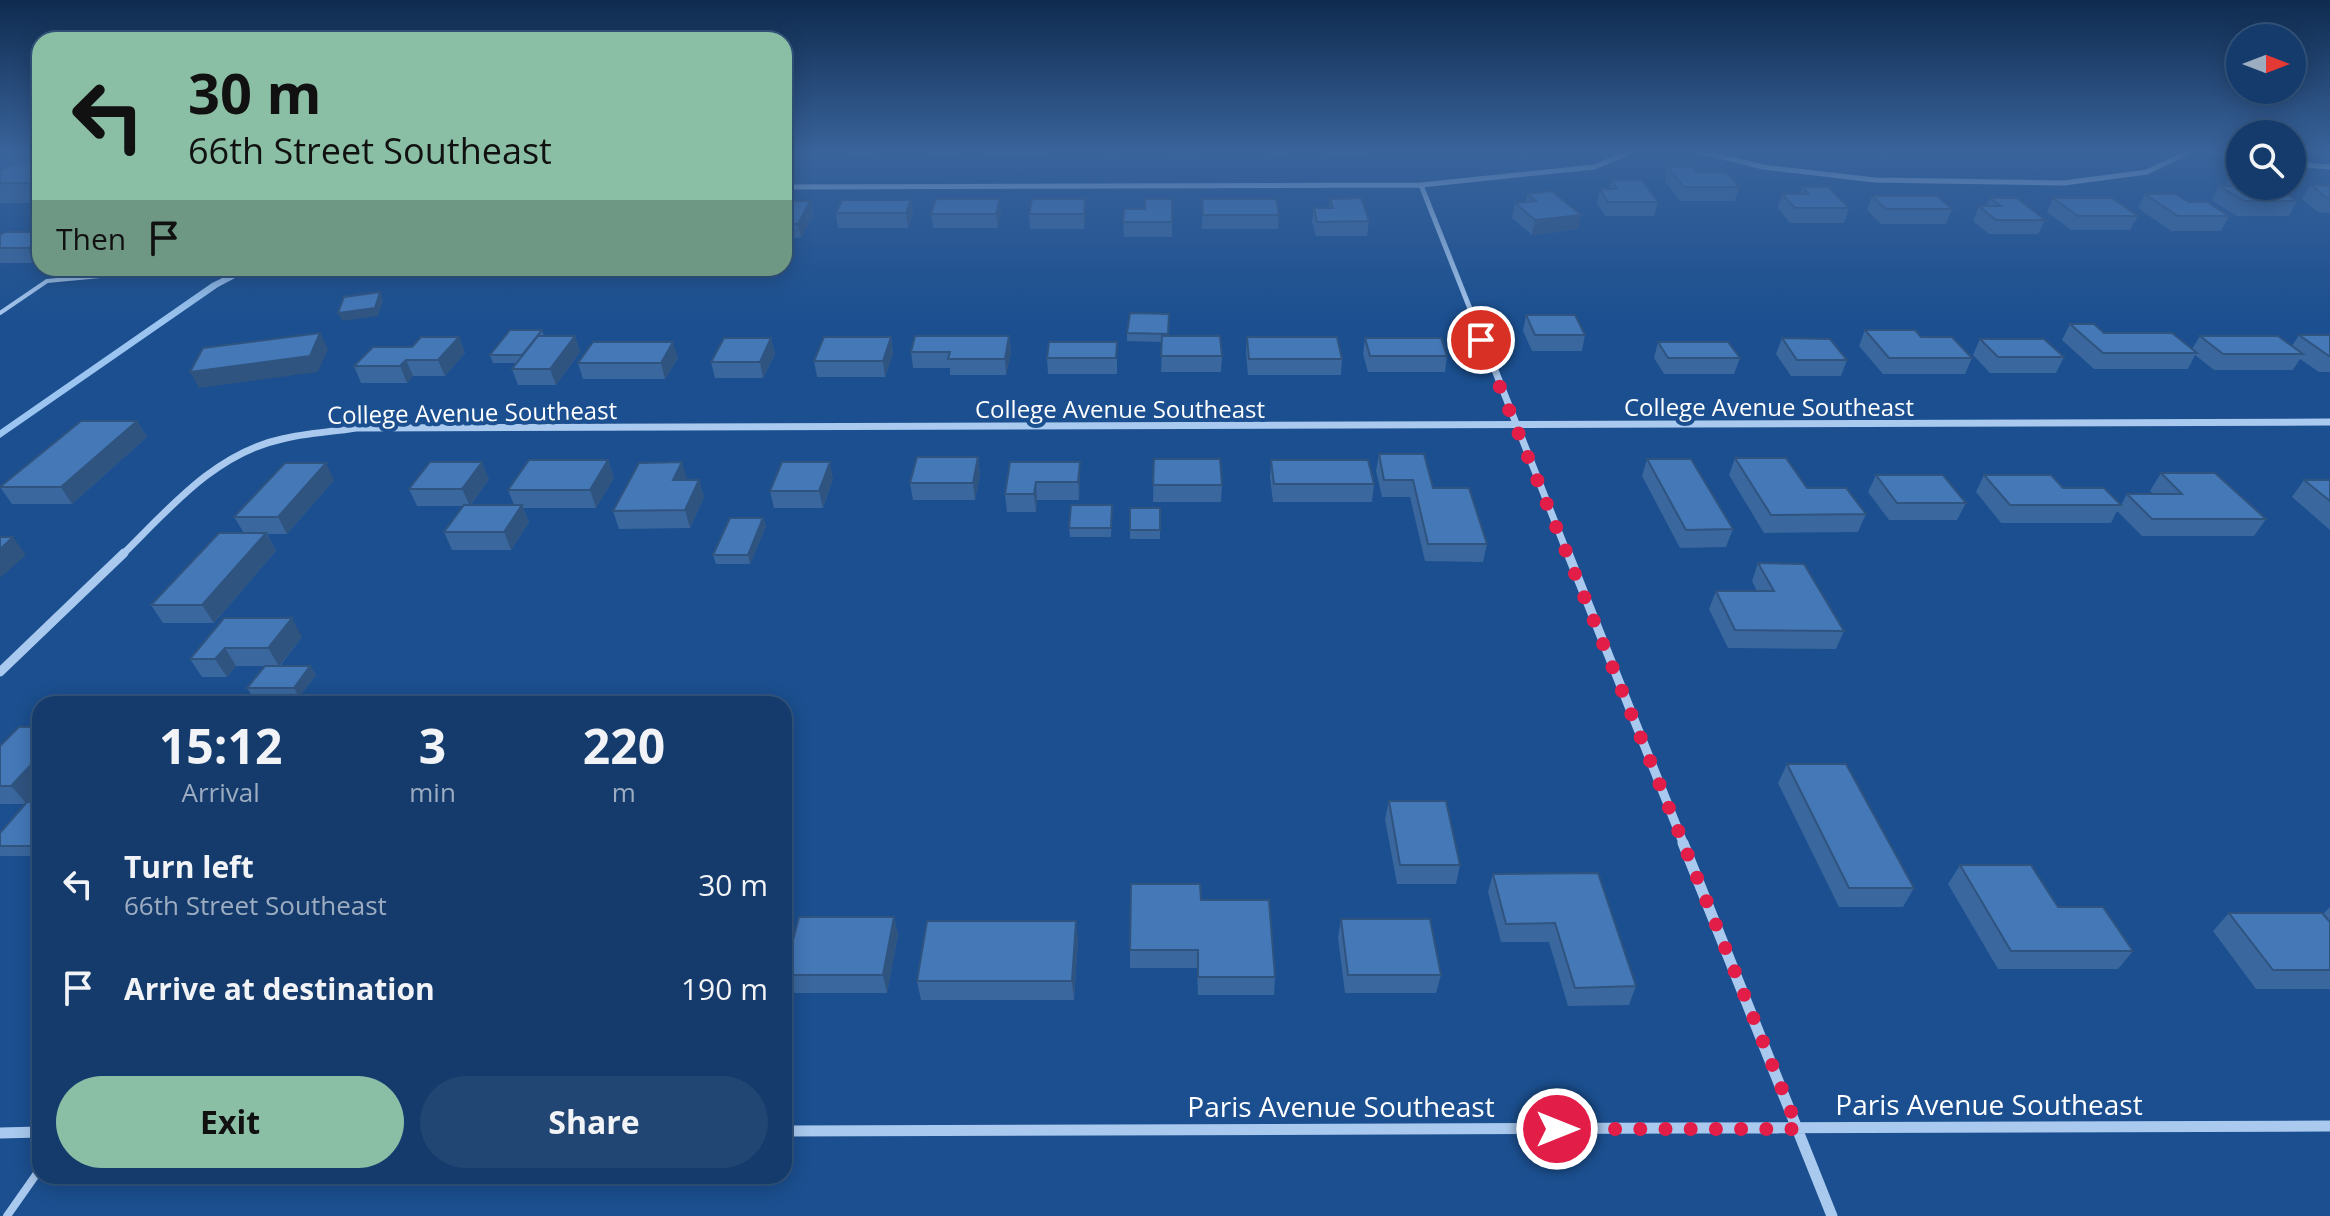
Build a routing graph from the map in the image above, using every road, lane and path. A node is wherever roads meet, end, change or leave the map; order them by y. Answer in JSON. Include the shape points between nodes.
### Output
{"nodes":[{"id":1,"x":1430,"y":209,"type":"edge"},
{"id":2,"x":101,"y":276,"type":"edge"},
{"id":3,"x":0,"y":313,"type":"edge"},
{"id":4,"x":2330,"y":422,"type":"edge"},
{"id":5,"x":1514,"y":425,"type":"junction"},
{"id":6,"x":0,"y":672,"type":"edge"},
{"id":7,"x":2330,"y":1126,"type":"edge"},
{"id":8,"x":1798,"y":1129,"type":"junction"},
{"id":9,"x":792,"y":1131,"type":"edge"},
{"id":10,"x":32,"y":1132,"type":"edge"},
{"id":11,"x":0,"y":1133,"type":"edge"},
{"id":12,"x":32,"y":1180,"type":"edge"},
{"id":13,"x":7,"y":1216,"type":"edge"},
{"id":14,"x":1832,"y":1216,"type":"edge"}],
"edges":[{"from":1,"to":5,"type":"street"},
{"from":2,"to":3,"type":"lane","via":[[47,281]]},
{"from":4,"to":5,"type":"street","name":"College Avenue Southeast"},
{"from":5,"to":6,"type":"street","name":"College Avenue Southeast","via":[[313,432],[252,449],[203,477]]},
{"from":5,"to":8,"type":"street"},
{"from":7,"to":8,"type":"street","name":"Paris Avenue Southeast"},
{"from":8,"to":9,"type":"street","name":"Paris Avenue Southeast"},
{"from":8,"to":14,"type":"street"},
{"from":10,"to":11,"type":"street"},
{"from":12,"to":13,"type":"lane"}]}
